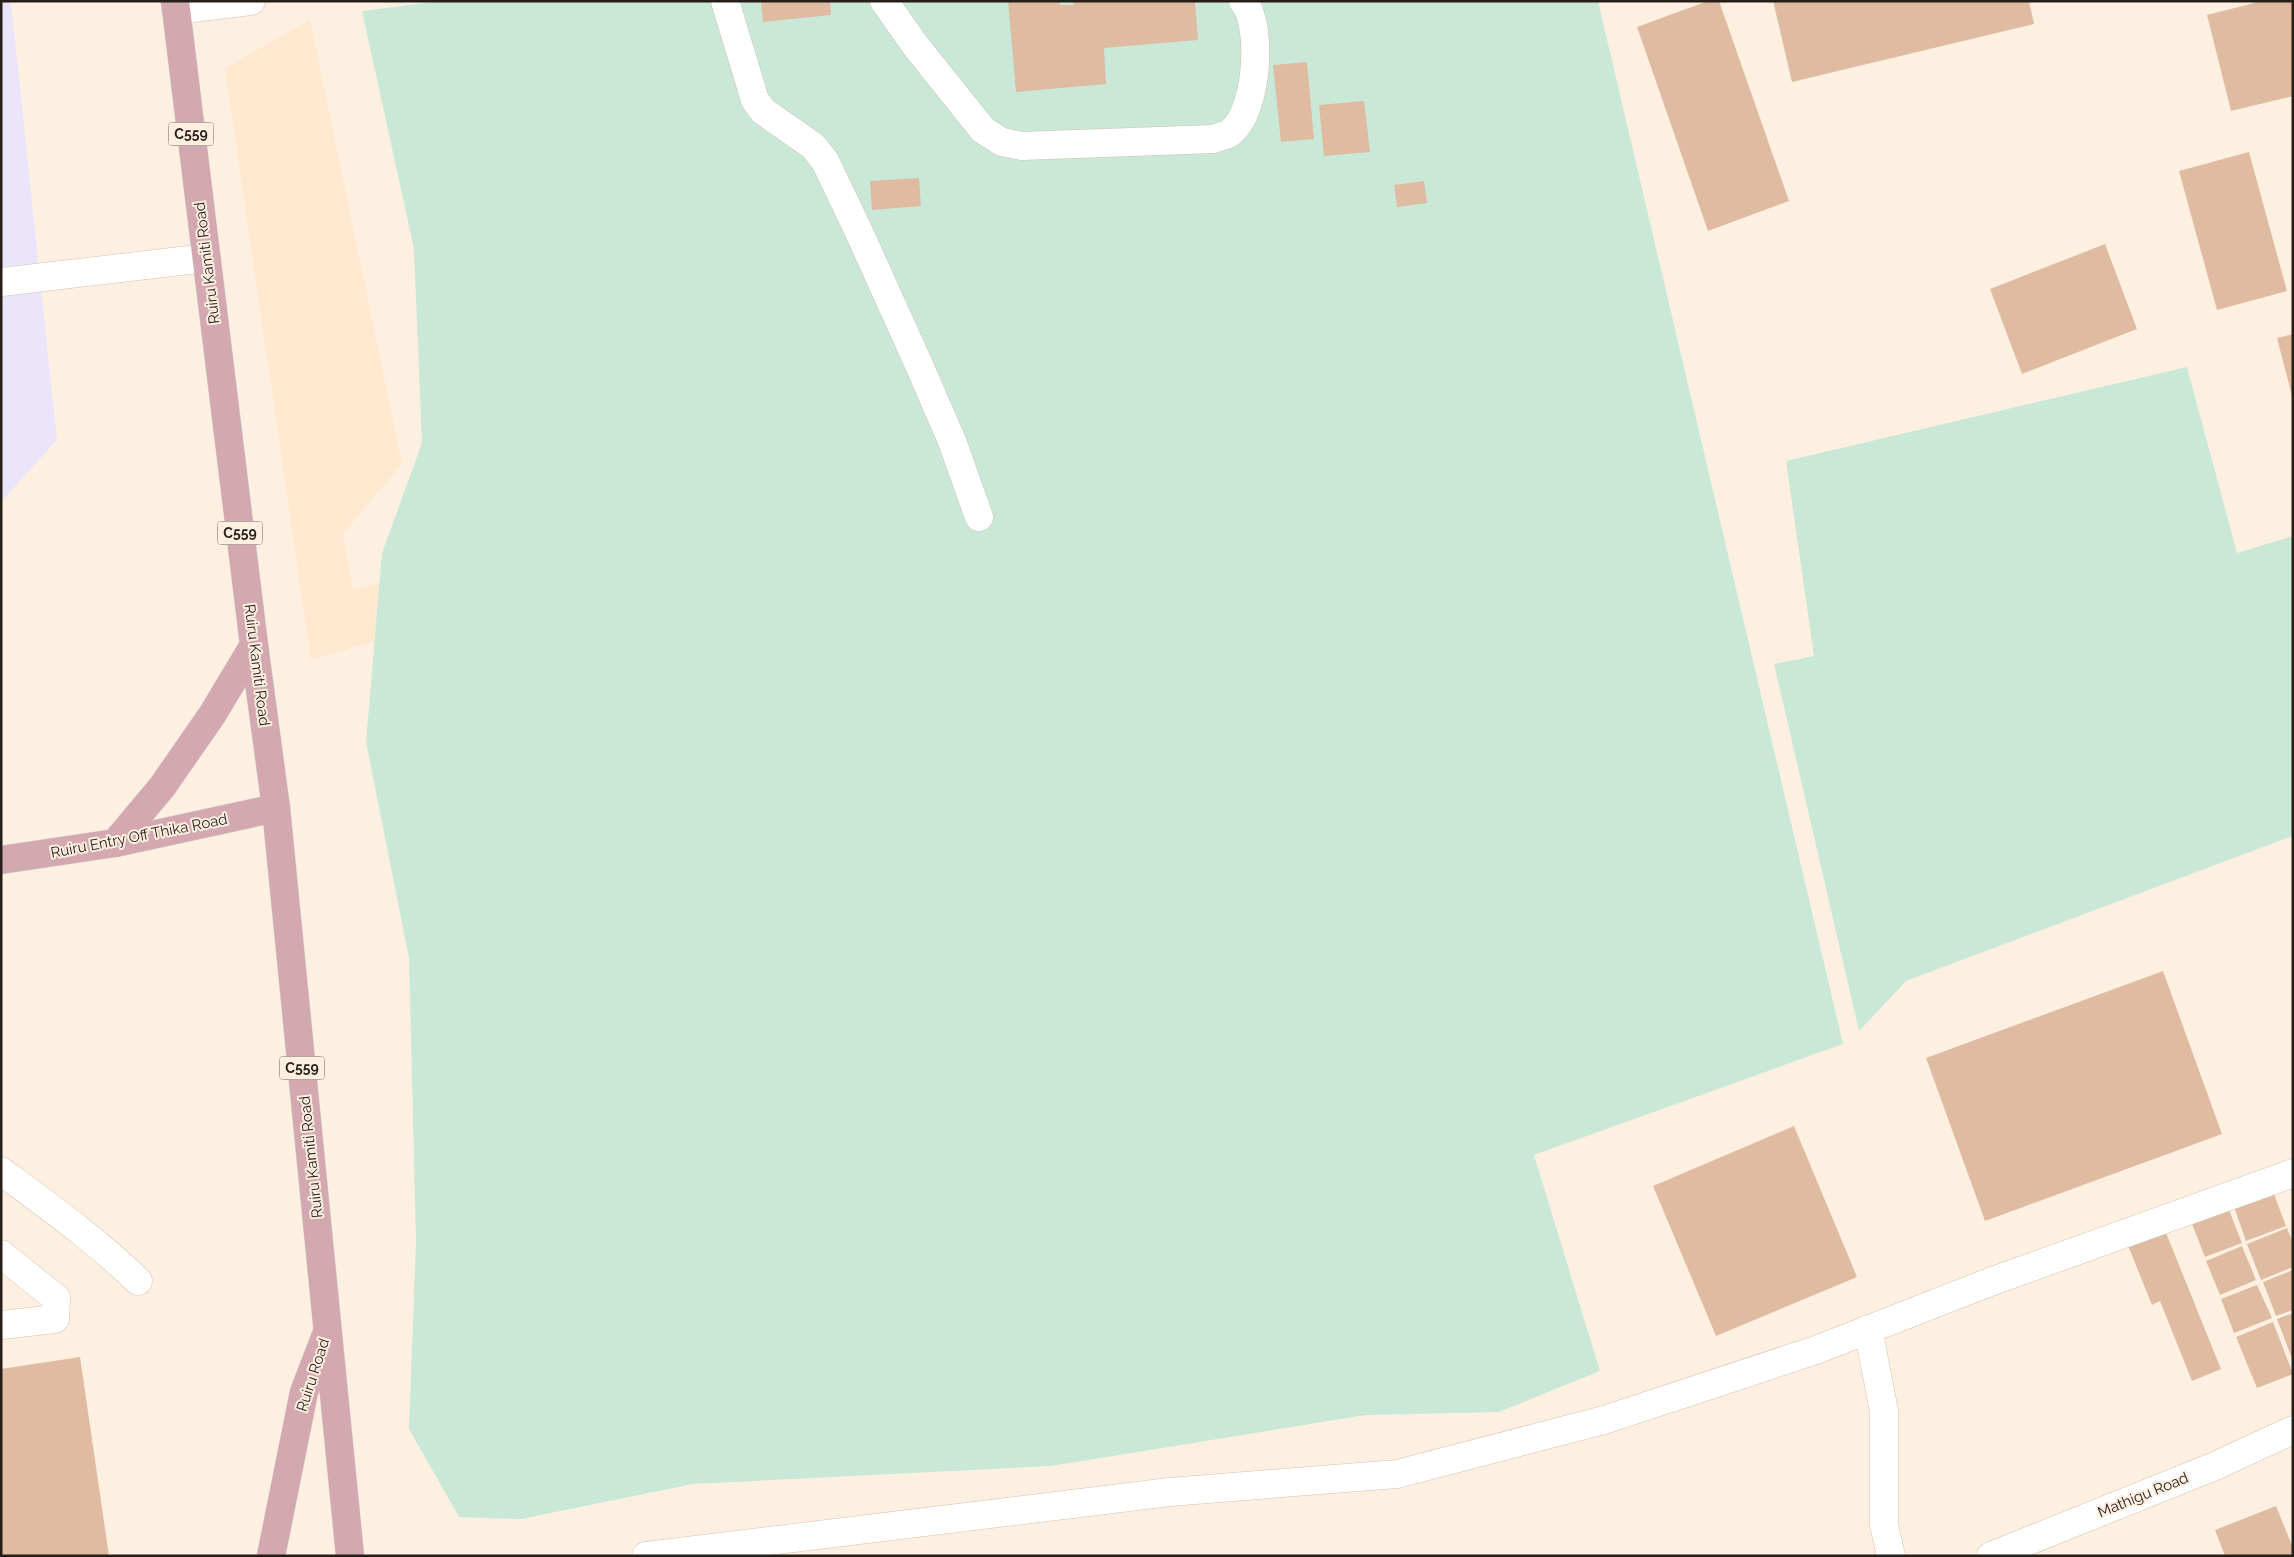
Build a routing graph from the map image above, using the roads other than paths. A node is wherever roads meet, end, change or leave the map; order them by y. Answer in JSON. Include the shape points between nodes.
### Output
{"nodes":[{"id":1,"x":251,"y":1,"type":"edge"},
{"id":2,"x":725,"y":1,"type":"edge"},
{"id":3,"x":884,"y":1,"type":"edge"},
{"id":4,"x":1243,"y":1,"type":"edge"},
{"id":5,"x":176,"y":6,"type":"edge"},
{"id":6,"x":206,"y":258,"type":"junction"},
{"id":7,"x":1,"y":282,"type":"edge"},
{"id":8,"x":979,"y":517,"type":"dead end"},
{"id":9,"x":254,"y":645,"type":"junction"},
{"id":10,"x":276,"y":808,"type":"junction"},
{"id":11,"x":115,"y":843,"type":"junction"},
{"id":12,"x":1,"y":860,"type":"edge"},
{"id":13,"x":1,"y":1171,"type":"edge"},
{"id":14,"x":2293,"y":1173,"type":"edge"},
{"id":15,"x":1,"y":1254,"type":"edge"},
{"id":16,"x":138,"y":1282,"type":"dead end"},
{"id":17,"x":1,"y":1326,"type":"edge"},
{"id":18,"x":328,"y":1329,"type":"junction"},
{"id":19,"x":1868,"y":1329,"type":"junction"},
{"id":20,"x":2293,"y":1430,"type":"edge"},
{"id":21,"x":271,"y":1556,"type":"edge"},
{"id":22,"x":350,"y":1556,"type":"edge"},
{"id":23,"x":646,"y":1556,"type":"edge"},
{"id":24,"x":1891,"y":1556,"type":"edge"},
{"id":25,"x":1991,"y":1556,"type":"edge"}],
"edges":[{"from":1,"to":5,"type":"street"},
{"from":2,"to":8,"type":"street","via":[[755,100],[763,111],[813,146],[842,196],[948,432]]},
{"from":3,"to":4,"type":"street","via":[[983,130],[1002,142],[1022,146],[1213,139],[1230,133],[1242,119],[1257,57],[1254,20]]},
{"from":5,"to":6,"type":"main road","name":"Ruiru Kamiti Road","number":"C559"},
{"from":6,"to":7,"type":"street"},
{"from":6,"to":9,"type":"main road","name":"Ruiru Kamiti Road","number":"C559"},
{"from":9,"to":10,"type":"main road","name":"Ruiru Kamiti Road","number":"C559"},
{"from":9,"to":11,"type":"main road","via":[[212,716],[162,787]]},
{"from":10,"to":11,"type":"main road","name":"Ruiru Entry Off Thika Road"},
{"from":10,"to":18,"type":"main road","name":"Ruiru Kamiti Road","number":"C559"},
{"from":11,"to":12,"type":"main road","name":"Ruiru Entry Off Thika Road"},
{"from":13,"to":16,"type":"street","via":[[112,1255]]},
{"from":14,"to":19,"type":"street"},
{"from":15,"to":17,"type":"street","via":[[56,1298],[54,1320]]},
{"from":18,"to":21,"type":"main road","name":"Ruiru Road","number":"C559","via":[[304,1392]]},
{"from":18,"to":22,"type":"main road","name":"Ruiru Road","number":"C559"},
{"from":19,"to":23,"type":"street","via":[[1816,1350],[1604,1420],[1398,1474],[1170,1492]]},
{"from":19,"to":24,"type":"street","via":[[1884,1411],[1884,1525]]},
{"from":20,"to":25,"type":"street","name":"Mathigu Road","via":[[2215,1466]]}]}
